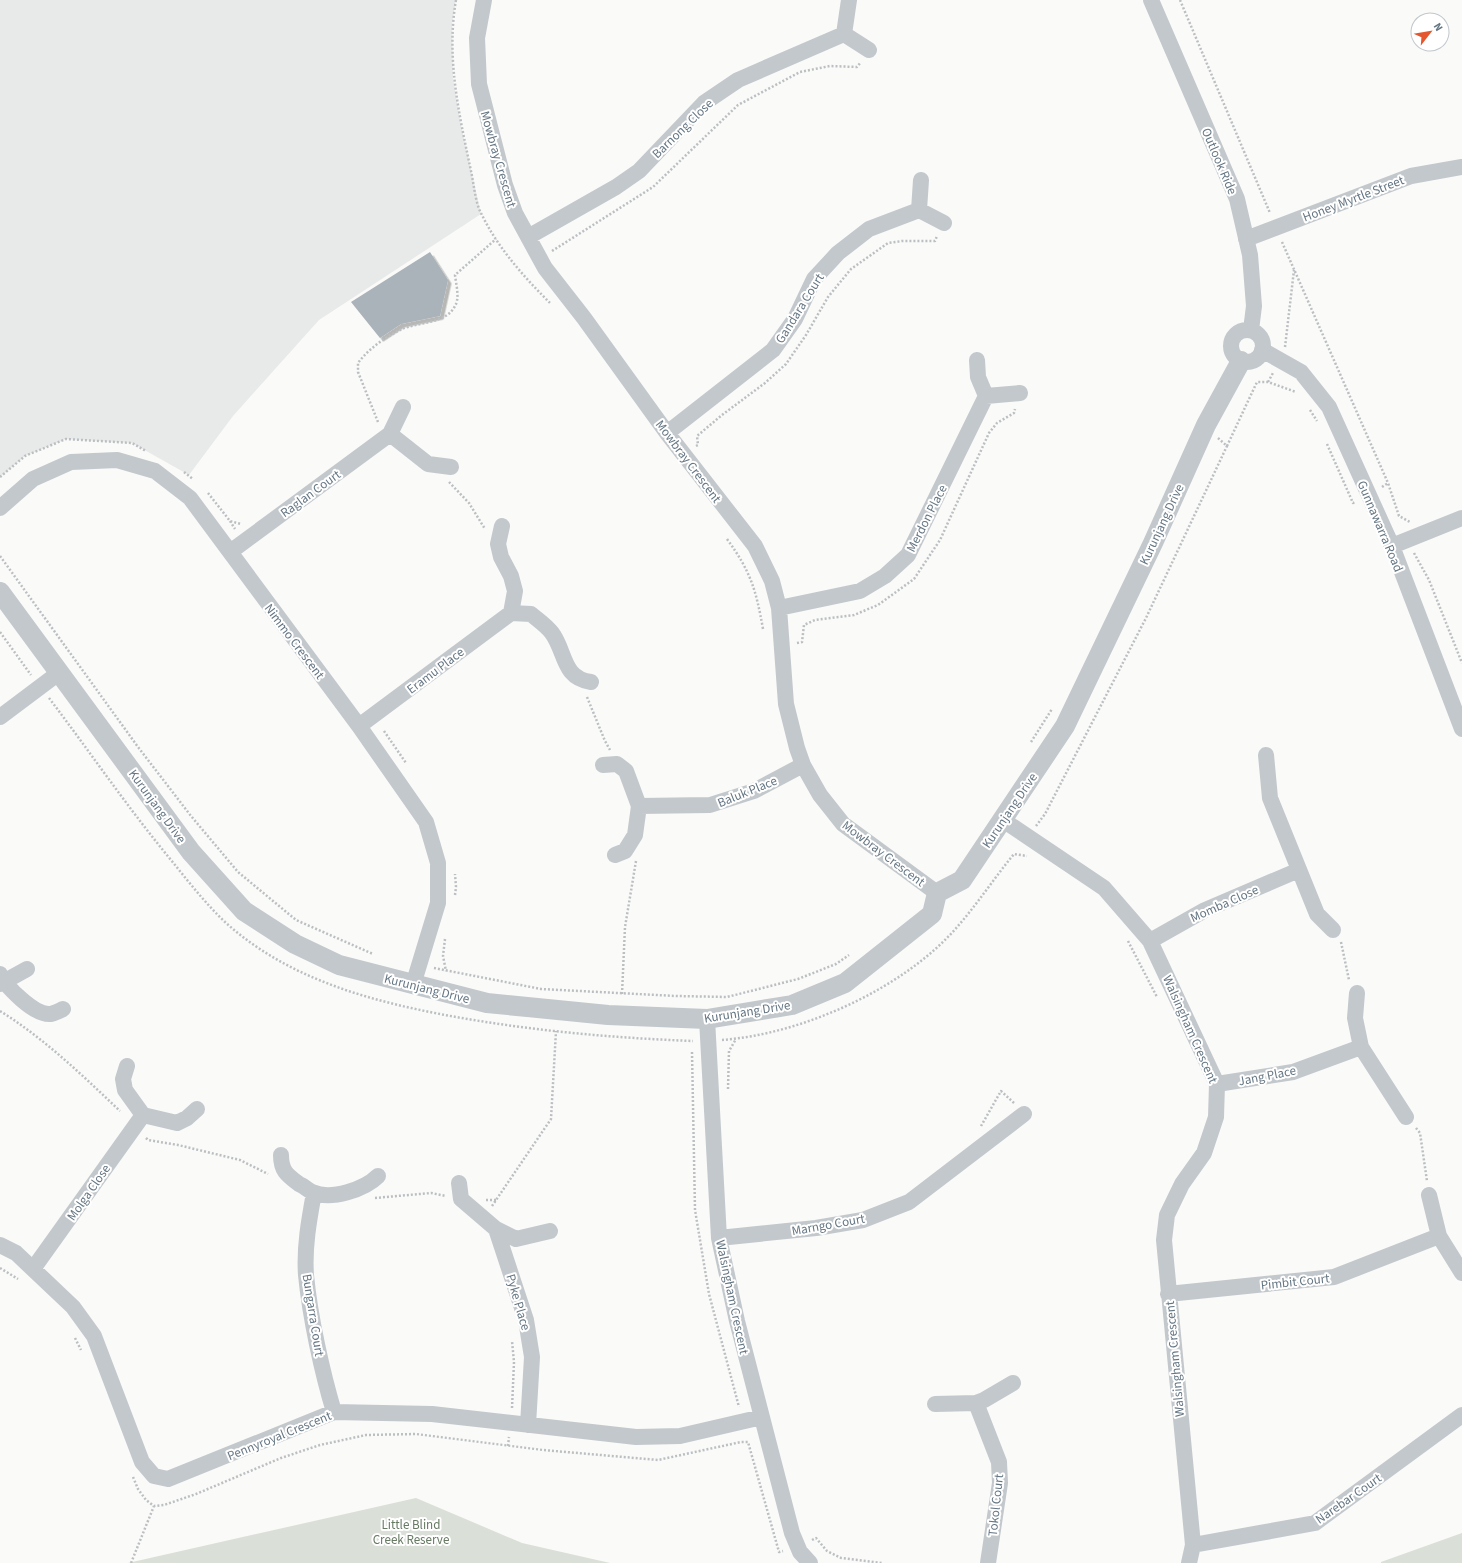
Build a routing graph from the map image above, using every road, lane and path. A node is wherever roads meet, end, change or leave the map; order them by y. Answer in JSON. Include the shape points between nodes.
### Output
{"nodes":[{"id":1,"x":456,"y":0,"type":"edge"},
{"id":2,"x":484,"y":0,"type":"edge"},
{"id":3,"x":849,"y":0,"type":"edge"},
{"id":4,"x":1151,"y":0,"type":"edge"},
{"id":5,"x":844,"y":34,"type":"junction"},
{"id":6,"x":869,"y":50,"type":"joint"},
{"id":7,"x":1462,"y":167,"type":"edge"},
{"id":8,"x":921,"y":180,"type":"dead end"},
{"id":9,"x":919,"y":210,"type":"junction"},
{"id":10,"x":944,"y":223,"type":"joint"},
{"id":11,"x":528,"y":237,"type":"junction"},
{"id":12,"x":496,"y":239,"type":"junction"},
{"id":13,"x":1246,"y":239,"type":"junction"},
{"id":14,"x":539,"y":257,"type":"junction"},
{"id":15,"x":1294,"y":270,"type":"dead end"},
{"id":16,"x":523,"y":275,"type":"junction"},
{"id":17,"x":553,"y":305,"type":"dead end"},
{"id":18,"x":1251,"y":330,"type":"junction"},
{"id":19,"x":1262,"y":350,"type":"junction"},
{"id":20,"x":1279,"y":359,"type":"junction"},
{"id":21,"x":977,"y":360,"type":"dead end"},
{"id":22,"x":1241,"y":361,"type":"junction"},
{"id":23,"x":1268,"y":382,"type":"junction"},
{"id":24,"x":1020,"y":393,"type":"dead end"},
{"id":25,"x":1300,"y":394,"type":"dead end"},
{"id":26,"x":986,"y":396,"type":"junction"},
{"id":27,"x":403,"y":407,"type":"dead end"},
{"id":28,"x":1308,"y":407,"type":"dead end"},
{"id":29,"x":378,"y":422,"type":"junction"},
{"id":30,"x":372,"y":426,"type":"dead end"},
{"id":31,"x":1319,"y":427,"type":"dead end"},
{"id":32,"x":1204,"y":428,"type":"junction"},
{"id":33,"x":667,"y":433,"type":"junction"},
{"id":34,"x":388,"y":435,"type":"junction"},
{"id":35,"x":1325,"y":441,"type":"dead end"},
{"id":36,"x":1227,"y":446,"type":"junction"},
{"id":37,"x":151,"y":454,"type":"dead end"},
{"id":38,"x":683,"y":454,"type":"junction"},
{"id":39,"x":433,"y":464,"type":"junction"},
{"id":40,"x":451,"y":466,"type":"dead end"},
{"id":41,"x":182,"y":471,"type":"dead end"},
{"id":42,"x":0,"y":477,"type":"edge"},
{"id":43,"x":198,"y":484,"type":"dead end"},
{"id":44,"x":202,"y":488,"type":"dead end"},
{"id":45,"x":1368,"y":494,"type":"junction"},
{"id":46,"x":0,"y":508,"type":"edge"},
{"id":47,"x":1462,"y":518,"type":"edge"},
{"id":48,"x":1415,"y":520,"type":"dead end"},
{"id":49,"x":1409,"y":522,"type":"junction"},
{"id":50,"x":242,"y":524,"type":"dead end"},
{"id":51,"x":502,"y":526,"type":"dead end"},
{"id":52,"x":724,"y":534,"type":"dead end"},
{"id":53,"x":1409,"y":539,"type":"junction"},
{"id":54,"x":1392,"y":546,"type":"junction"},
{"id":55,"x":500,"y":551,"type":"junction"},
{"id":56,"x":230,"y":552,"type":"junction"},
{"id":57,"x":0,"y":556,"type":"edge"},
{"id":58,"x":0,"y":592,"type":"edge"},
{"id":59,"x":779,"y":608,"type":"junction"},
{"id":60,"x":511,"y":613,"type":"junction"},
{"id":61,"x":0,"y":632,"type":"edge"},
{"id":62,"x":764,"y":632,"type":"dead end"},
{"id":63,"x":1462,"y":663,"type":"edge"},
{"id":64,"x":60,"y":672,"type":"junction"},
{"id":65,"x":586,"y":681,"type":"joint"},
{"id":66,"x":40,"y":687,"type":"junction"},
{"id":67,"x":1056,"y":704,"type":"dead end"},
{"id":68,"x":0,"y":717,"type":"edge"},
{"id":69,"x":359,"y":726,"type":"junction"},
{"id":70,"x":1462,"y":729,"type":"edge"},
{"id":71,"x":1030,"y":743,"type":"dead end"},
{"id":72,"x":1266,"y":755,"type":"dead end"},
{"id":73,"x":610,"y":764,"type":"joint"},
{"id":74,"x":803,"y":765,"type":"junction"},
{"id":75,"x":639,"y":806,"type":"junction"},
{"id":76,"x":1003,"y":820,"type":"junction"},
{"id":77,"x":635,"y":834,"type":"junction"},
{"id":78,"x":1028,"y":837,"type":"junction"},
{"id":79,"x":1014,"y":854,"type":"junction"},
{"id":80,"x":615,"y":855,"type":"dead end"},
{"id":81,"x":1029,"y":856,"type":"dead end"},
{"id":82,"x":1299,"y":870,"type":"junction"},
{"id":83,"x":937,"y":893,"type":"junction"},
{"id":84,"x":1333,"y":930,"type":"joint"},
{"id":85,"x":1124,"y":935,"type":"dead end"},
{"id":86,"x":1150,"y":941,"type":"junction"},
{"id":87,"x":855,"y":952,"type":"dead end"},
{"id":88,"x":374,"y":955,"type":"dead end"},
{"id":89,"x":419,"y":965,"type":"junction"},
{"id":90,"x":27,"y":969,"type":"dead end"},
{"id":91,"x":1,"y":980,"type":"edge"},
{"id":92,"x":413,"y":985,"type":"junction"},
{"id":93,"x":1357,"y":993,"type":"joint"},
{"id":94,"x":622,"y":994,"type":"junction"},
{"id":95,"x":1160,"y":1001,"type":"dead end"},
{"id":96,"x":63,"y":1009,"type":"dead end"},
{"id":97,"x":0,"y":1011,"type":"edge"},
{"id":98,"x":707,"y":1019,"type":"junction"},
{"id":99,"x":736,"y":1039,"type":"junction"},
{"id":100,"x":708,"y":1041,"type":"junction"},
{"id":101,"x":1361,"y":1047,"type":"junction"},
{"id":102,"x":127,"y":1066,"type":"dead end"},
{"id":103,"x":1217,"y":1084,"type":"junction"},
{"id":104,"x":728,"y":1095,"type":"dead end"},
{"id":105,"x":197,"y":1109,"type":"dead end"},
{"id":106,"x":1024,"y":1114,"type":"joint"},
{"id":107,"x":1406,"y":1117,"type":"joint"},
{"id":108,"x":139,"y":1120,"type":"junction"},
{"id":109,"x":975,"y":1131,"type":"dead end"},
{"id":110,"x":281,"y":1155,"type":"dead end"},
{"id":111,"x":269,"y":1175,"type":"dead end"},
{"id":112,"x":378,"y":1176,"type":"dead end"},
{"id":113,"x":459,"y":1183,"type":"dead end"},
{"id":114,"x":314,"y":1193,"type":"junction"},
{"id":115,"x":1429,"y":1195,"type":"joint"},
{"id":116,"x":374,"y":1198,"type":"dead end"},
{"id":117,"x":461,"y":1199,"type":"junction"},
{"id":118,"x":496,"y":1200,"type":"dead end"},
{"id":119,"x":496,"y":1229,"type":"junction"},
{"id":120,"x":550,"y":1231,"type":"dead end"},
{"id":121,"x":1439,"y":1236,"type":"junction"},
{"id":122,"x":719,"y":1238,"type":"junction"},
{"id":123,"x":0,"y":1245,"type":"edge"},
{"id":124,"x":0,"y":1268,"type":"edge"},
{"id":125,"x":1462,"y":1273,"type":"edge"},
{"id":126,"x":29,"y":1276,"type":"junction"},
{"id":127,"x":1168,"y":1294,"type":"junction"},
{"id":128,"x":72,"y":1332,"type":"dead end"},
{"id":129,"x":82,"y":1352,"type":"dead end"},
{"id":130,"x":1013,"y":1383,"type":"dead end"},
{"id":131,"x":976,"y":1403,"type":"junction"},
{"id":132,"x":935,"y":1404,"type":"dead end"},
{"id":133,"x":334,"y":1412,"type":"junction"},
{"id":134,"x":1462,"y":1415,"type":"edge"},
{"id":135,"x":762,"y":1417,"type":"junction"},
{"id":136,"x":528,"y":1425,"type":"junction"},
{"id":137,"x":132,"y":1476,"type":"dead end"},
{"id":138,"x":154,"y":1506,"type":"junction"},
{"id":139,"x":797,"y":1546,"type":"junction"},
{"id":140,"x":1192,"y":1546,"type":"junction"},
{"id":141,"x":131,"y":1563,"type":"edge"},
{"id":142,"x":810,"y":1563,"type":"edge"},
{"id":143,"x":882,"y":1563,"type":"edge"},
{"id":144,"x":988,"y":1563,"type":"edge"},
{"id":145,"x":1188,"y":1563,"type":"edge"}],
"edges":[{"from":1,"to":12,"type":"path","via":[[452,23],[453,78],[460,121],[481,214]]},
{"from":2,"to":11,"type":"street","name":"Mowbray Crescent","via":[[477,38],[479,84],[505,185],[515,213]]},
{"from":3,"to":5,"type":"street"},
{"from":4,"to":13,"type":"street","name":"Outlook Ride","via":[[1237,199]]},
{"from":5,"to":6,"type":"street"},
{"from":5,"to":11,"type":"street","name":"Barnong Close","via":[[738,80],[704,104],[639,171]]},
{"from":6,"to":14,"type":"path","via":[[857,67],[830,66],[800,72],[738,105],[653,188],[559,248]]},
{"from":7,"to":13,"type":"street","name":"Honey Myrtle Street","via":[[1411,176]]},
{"from":8,"to":9,"type":"street"},
{"from":9,"to":10,"type":"street"},
{"from":9,"to":33,"type":"street","name":"Gandara Court","via":[[869,229],[838,253],[814,279],[795,319],[773,350]]},
{"from":10,"to":38,"type":"path","via":[[935,241],[888,243],[850,269],[828,297],[786,364],[697,436],[698,445]]},
{"from":11,"to":14,"type":"street","name":"Mowbray Crescent"},
{"from":12,"to":16,"type":"path"},
{"from":12,"to":29,"type":"path","via":[[455,275],[456,305],[448,314],[428,323],[404,329],[385,339],[358,362],[358,372]]},
{"from":13,"to":18,"type":"street","name":"Outlook Ride","via":[[1250,255],[1254,306]]},
{"from":14,"to":16,"type":"path"},
{"from":14,"to":33,"type":"street","name":"Mowbray Crescent"},
{"from":15,"to":20,"type":"path","via":[[1286,345]]},
{"from":16,"to":17,"type":"path"},
{"from":18,"to":19,"type":"street","via":[[1262,340]]},
{"from":18,"to":22,"type":"street","via":[[1240,331],[1231,344],[1233,354]]},
{"from":19,"to":20,"type":"street","name":"Gunnawarra Road"},
{"from":19,"to":22,"type":"street","via":[[1252,361]]},
{"from":20,"to":23,"type":"path"},
{"from":20,"to":45,"type":"street","name":"Gunnawarra Road","via":[[1301,372],[1329,407]]},
{"from":21,"to":26,"type":"street","via":[[978,377]]},
{"from":22,"to":32,"type":"street","name":"Kurunjang Drive"},
{"from":23,"to":25,"type":"path"},
{"from":23,"to":36,"type":"path","via":[[1257,382]]},
{"from":24,"to":26,"type":"street"},
{"from":26,"to":59,"type":"street","name":"Merdon Place","via":[[908,555],[885,576],[860,592]]},
{"from":27,"to":34,"type":"street","name":"Raglan Court"},
{"from":28,"to":31,"type":"path"},
{"from":29,"to":30,"type":"path"},
{"from":29,"to":34,"type":"path"},
{"from":32,"to":36,"type":"path"},
{"from":32,"to":76,"type":"street","name":"Kurunjang Drive","via":[[1153,543],[1065,726]]},
{"from":33,"to":38,"type":"street","name":"Mowbray Crescent"},
{"from":34,"to":39,"type":"street","via":[[428,464]]},
{"from":34,"to":56,"type":"street","name":"Raglan Court"},
{"from":35,"to":45,"type":"path","via":[[1353,503]]},
{"from":36,"to":78,"type":"path","via":[[1143,625],[1045,814]]},
{"from":37,"to":42,"type":"path","via":[[132,443],[66,439],[25,456]]},
{"from":38,"to":59,"type":"street","name":"Mowbray Crescent","via":[[755,546],[772,581]]},
{"from":39,"to":40,"type":"street"},
{"from":39,"to":55,"type":"path","via":[[468,503]]},
{"from":41,"to":43,"type":"path"},
{"from":44,"to":50,"type":"path","via":[[230,521]]},
{"from":45,"to":49,"type":"path","via":[[1388,483],[1399,516]]},
{"from":45,"to":54,"type":"street","name":"Gunnawarra Road"},
{"from":46,"to":56,"type":"street","name":"Nimmo Crescent","via":[[33,478],[71,462],[117,460],[155,472],[190,498]]},
{"from":47,"to":53,"type":"street"},
{"from":48,"to":49,"type":"path"},
{"from":49,"to":53,"type":"path","via":[[1406,530]]},
{"from":51,"to":55,"type":"street","via":[[498,544]]},
{"from":52,"to":62,"type":"path","via":[[750,575],[757,595]]},
{"from":53,"to":54,"type":"street"},
{"from":53,"to":63,"type":"path","via":[[1429,580]]},
{"from":54,"to":70,"type":"street","name":"Gunnawarra Road"},
{"from":55,"to":60,"type":"street","via":[[515,591]]},
{"from":56,"to":69,"type":"street","name":"Nimmo Crescent"},
{"from":57,"to":88,"type":"path","via":[[138,747],[238,872],[296,920]]},
{"from":58,"to":64,"type":"street","name":"Kurunjang Drive"},
{"from":59,"to":74,"type":"street","name":"Mowbray Crescent","via":[[786,704]]},
{"from":60,"to":65,"type":"street","via":[[531,614],[552,633],[570,672]]},
{"from":60,"to":69,"type":"street","name":"Eramu Place"},
{"from":61,"to":66,"type":"path"},
{"from":64,"to":66,"type":"street"},
{"from":64,"to":92,"type":"street","name":"Kurunjang Drive","via":[[191,852],[244,911],[295,944],[339,965]]},
{"from":65,"to":73,"type":"path"},
{"from":66,"to":68,"type":"street"},
{"from":66,"to":100,"type":"path","via":[[153,838],[202,898],[226,922],[275,958],[310,977],[348,992],[410,1008],[499,1025],[630,1039]]},
{"from":67,"to":71,"type":"path"},
{"from":69,"to":89,"type":"street","name":"Nimmo Crescent","via":[[426,822],[438,863],[438,903]]},
{"from":72,"to":82,"type":"street","via":[[1270,798]]},
{"from":73,"to":75,"type":"street","via":[[626,771]]},
{"from":74,"to":75,"type":"street","name":"Baluk Place","via":[[754,791],[710,805]]},
{"from":74,"to":83,"type":"street","name":"Mowbray Crescent","via":[[820,795],[843,824]]},
{"from":75,"to":77,"type":"street"},
{"from":76,"to":78,"type":"street","name":"Walsingham Crescent"},
{"from":76,"to":83,"type":"street","name":"Kurunjang Drive","via":[[962,880]]},
{"from":77,"to":80,"type":"street","via":[[625,851]]},
{"from":77,"to":94,"type":"path","via":[[637,858],[625,927]]},
{"from":78,"to":79,"type":"path"},
{"from":78,"to":86,"type":"street","name":"Walsingham Crescent","via":[[1104,888]]},
{"from":79,"to":81,"type":"path"},
{"from":79,"to":99,"type":"path","via":[[958,926],[922,960],[883,987],[839,1010],[782,1029]]},
{"from":82,"to":84,"type":"street","via":[[1316,914]]},
{"from":82,"to":86,"type":"street","name":"Momba Close","via":[[1204,910]]},
{"from":83,"to":98,"type":"street","name":"Kurunjang Drive","via":[[932,914],[845,983],[792,1005]]},
{"from":84,"to":93,"type":"path","via":[[1341,941],[1349,980]]},
{"from":85,"to":95,"type":"path"},
{"from":86,"to":103,"type":"street","name":"Walsingham Crescent"},
{"from":87,"to":94,"type":"path","via":[[836,964],[798,979],[727,997]]},
{"from":89,"to":92,"type":"street","name":"Nimmo Crescent"},
{"from":89,"to":94,"type":"path","via":[[541,989]]},
{"from":90,"to":91,"type":"street"},
{"from":91,"to":96,"type":"street","via":[[37,1012],[50,1014]]},
{"from":92,"to":98,"type":"street","name":"Kurunjang Drive","via":[[487,1003],[608,1015]]},
{"from":93,"to":101,"type":"street","via":[[1355,1018]]},
{"from":97,"to":108,"type":"path","via":[[28,1029]]},
{"from":98,"to":100,"type":"street","name":"Walsingham Crescent"},
{"from":99,"to":100,"type":"path"},
{"from":99,"to":104,"type":"path","via":[[729,1051]]},
{"from":100,"to":122,"type":"street","name":"Walsingham Crescent"},
{"from":101,"to":103,"type":"street","name":"Jang Place","via":[[1293,1072]]},
{"from":101,"to":107,"type":"street"},
{"from":102,"to":108,"type":"street","via":[[123,1079],[124,1090]]},
{"from":103,"to":127,"type":"street","name":"Walsingham Crescent","via":[[1216,1117],[1204,1153],[1182,1184],[1167,1215],[1164,1240]]},
{"from":105,"to":108,"type":"street","via":[[176,1123]]},
{"from":106,"to":109,"type":"path","via":[[1001,1091],[981,1127]]},
{"from":106,"to":122,"type":"street","name":"Marngo Court","via":[[909,1202],[862,1220],[816,1228]]},
{"from":107,"to":115,"type":"path","via":[[1420,1133]]},
{"from":108,"to":111,"type":"path","via":[[148,1140],[240,1160]]},
{"from":108,"to":126,"type":"street","name":"Molga Close"},
{"from":110,"to":114,"type":"street","via":[[281,1166],[286,1174]]},
{"from":112,"to":114,"type":"street","via":[[362,1187],[338,1195]]},
{"from":113,"to":117,"type":"street"},
{"from":114,"to":133,"type":"street","name":"Bungarra Court","via":[[307,1236],[306,1274],[326,1383]]},
{"from":115,"to":121,"type":"street"},
{"from":116,"to":117,"type":"path","via":[[431,1193]]},
{"from":117,"to":118,"type":"path"},
{"from":117,"to":119,"type":"street"},
{"from":119,"to":120,"type":"street","via":[[516,1239]]},
{"from":119,"to":136,"type":"street","name":"Pyke Place","via":[[526,1320],[532,1357]]},
{"from":121,"to":125,"type":"street"},
{"from":121,"to":127,"type":"street","name":"Pimbit Court","via":[[1334,1277]]},
{"from":122,"to":135,"type":"street","name":"Walsingham Crescent"},
{"from":123,"to":126,"type":"street","name":"Pennyroyal Crescent","via":[[16,1254]]},
{"from":124,"to":126,"type":"path"},
{"from":126,"to":133,"type":"street","name":"Pennyroyal Crescent","via":[[74,1307],[94,1336],[142,1462],[154,1476],[168,1479]]},
{"from":127,"to":140,"type":"street","name":"Walsingham Crescent"},
{"from":128,"to":129,"type":"path"},
{"from":130,"to":131,"type":"street"},
{"from":131,"to":132,"type":"street"},
{"from":131,"to":144,"type":"street","name":"Tokol Court","via":[[999,1462],[1000,1483]]},
{"from":133,"to":136,"type":"street","name":"Pennyroyal Crescent","via":[[432,1414]]},
{"from":134,"to":140,"type":"street","name":"Narebar Court","via":[[1315,1523]]},
{"from":135,"to":136,"type":"street","name":"Pennyroyal Crescent","via":[[680,1436],[636,1437]]},
{"from":135,"to":139,"type":"street","name":"Walsingham Crescent"},
{"from":137,"to":138,"type":"path","via":[[146,1500]]},
{"from":138,"to":139,"type":"path","via":[[196,1494],[280,1458],[366,1435],[416,1434],[543,1450],[658,1460],[748,1442],[778,1552]]},
{"from":138,"to":141,"type":"path"},
{"from":139,"to":142,"type":"street","name":"Walsingham Crescent"},
{"from":139,"to":143,"type":"path","via":[[816,1538],[827,1551],[842,1558]]},
{"from":140,"to":145,"type":"street","name":"Walsingham Crescent"}]}
